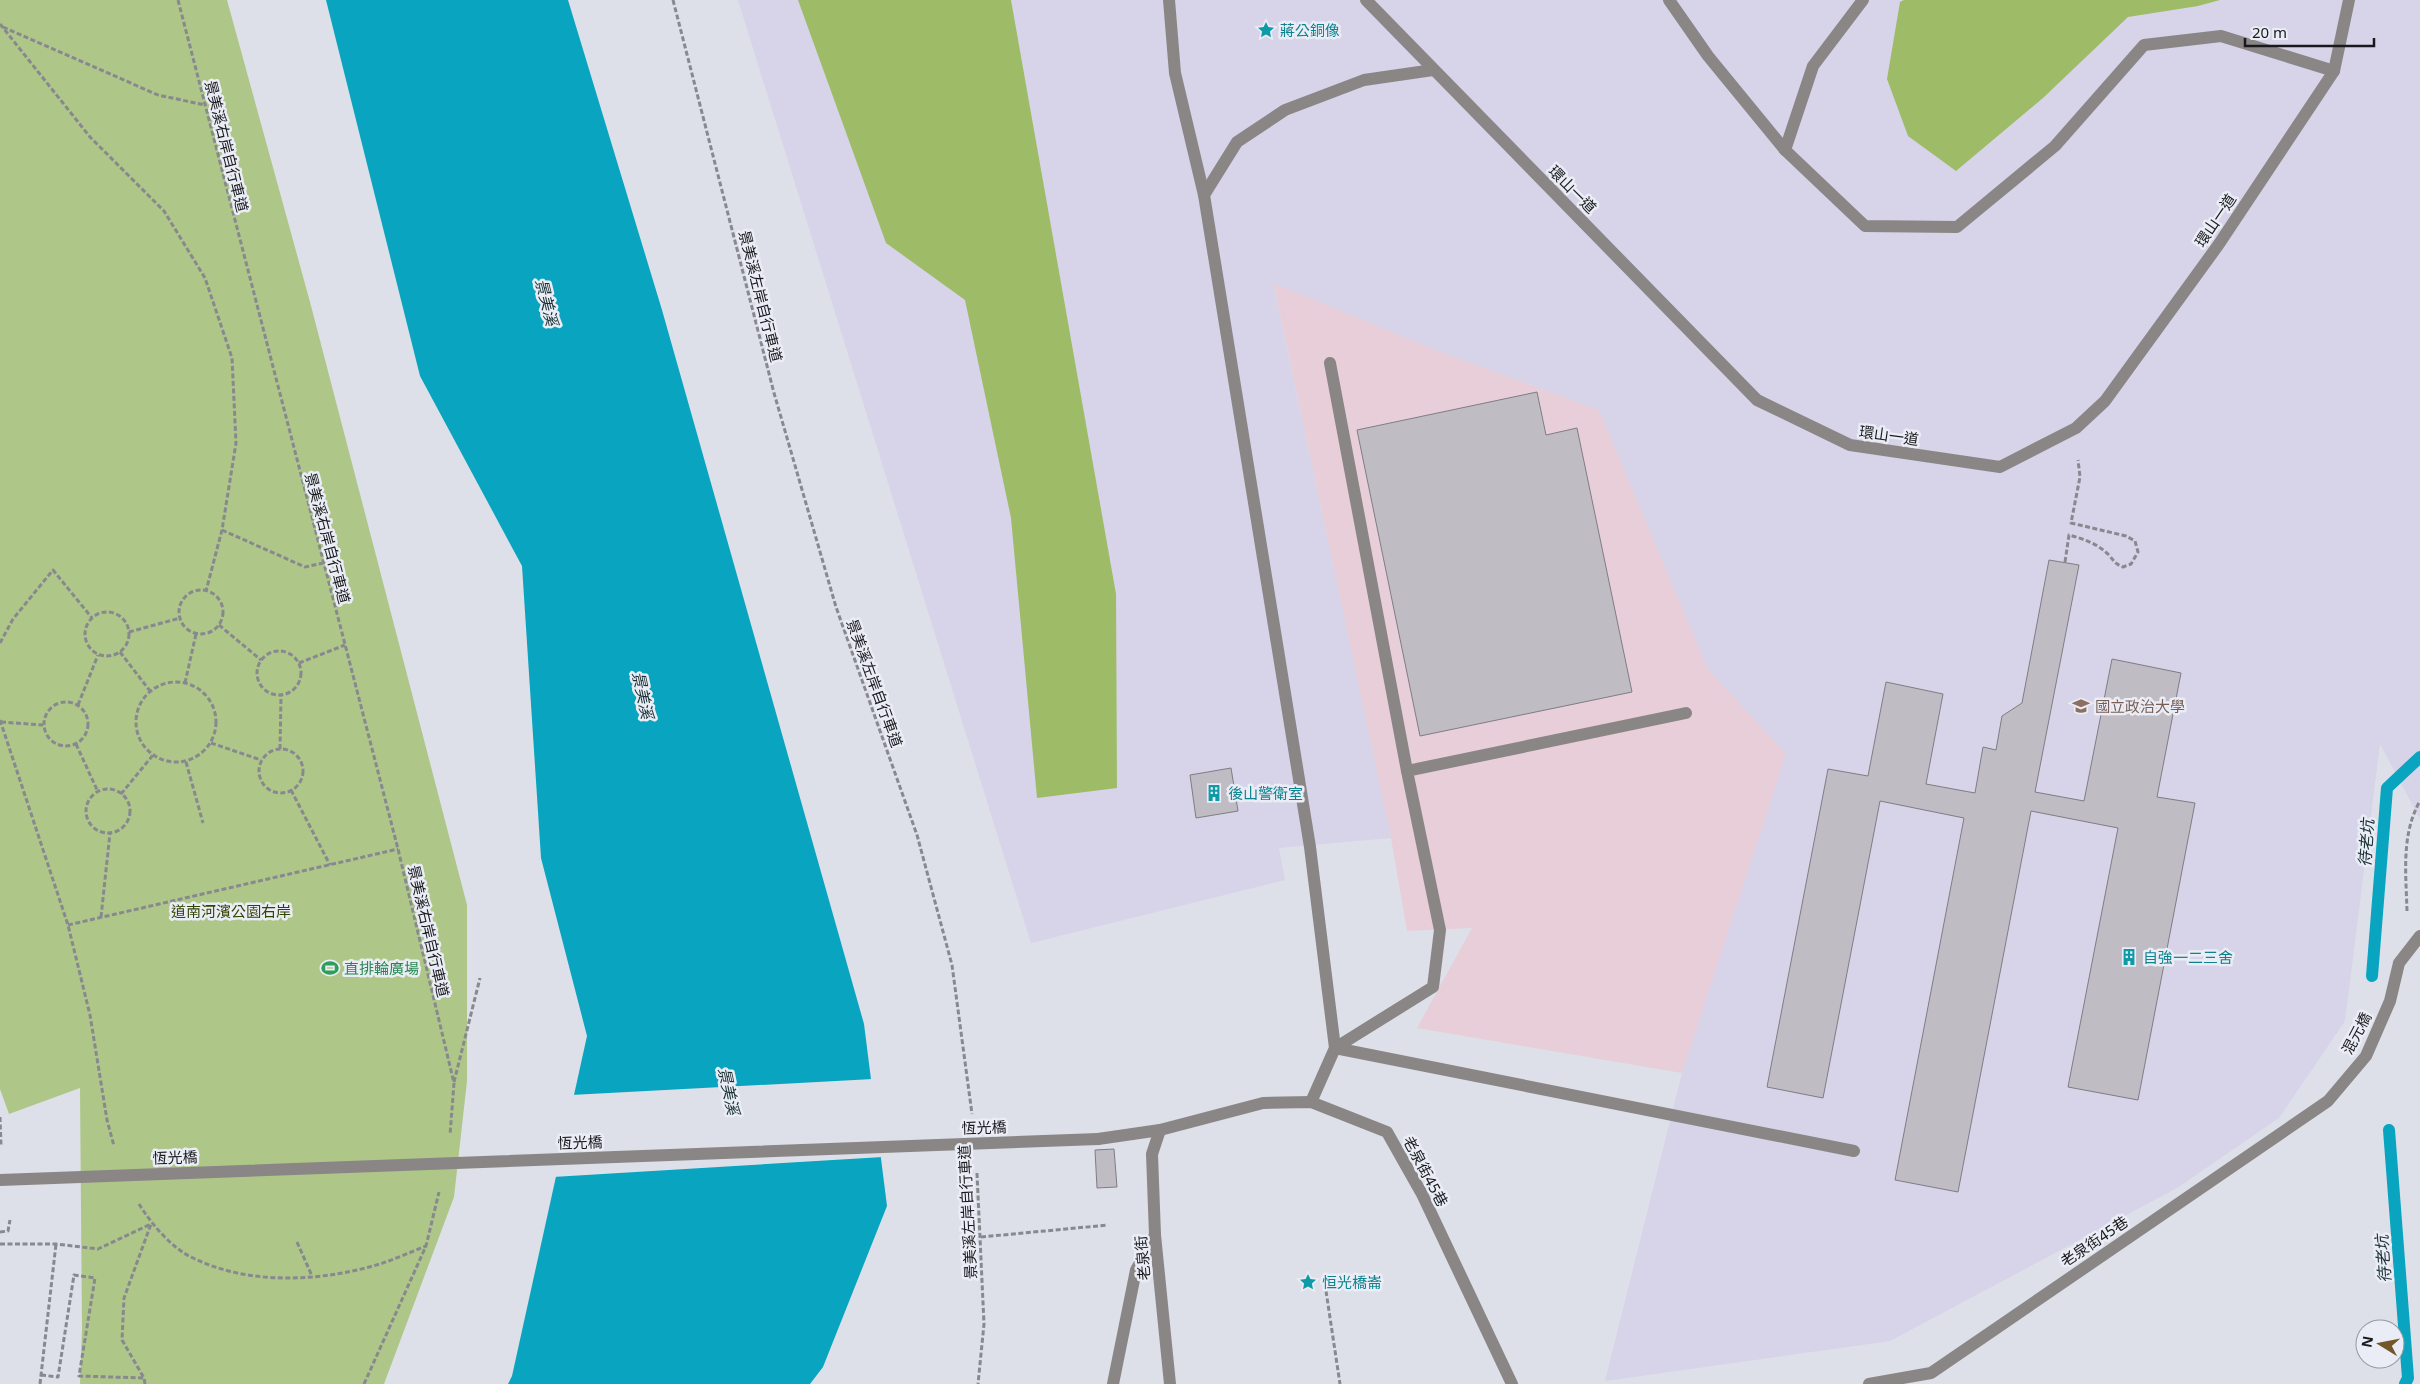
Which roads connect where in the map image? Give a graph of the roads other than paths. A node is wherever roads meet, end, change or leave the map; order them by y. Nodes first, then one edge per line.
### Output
1 (1169, 0) edge
2 (1366, 0) edge
3 (1669, 0) edge
4 (1863, 0) edge
5 (2349, 0) edge
6 (1433, 70) junction
7 (2334, 71) junction
8 (1785, 150) junction
9 (1204, 195) junction
10 (1330, 363) dead end
11 (1686, 714) dead end
12 (1407, 771) junction
13 (2420, 936) edge
14 (1335, 1048) junction
15 (2328, 1101) joint
16 (1311, 1102) junction
17 (1160, 1130) junction
18 (1854, 1151) dead end
19 (0, 1180) edge
20 (1156, 1235) junction
21 (1112, 1384) edge
22 (1170, 1384) edge
23 (1512, 1384) edge
24 (1869, 1384) edge

1 - 9 street
2 - 6 street, 環山一道
3 - 8 street
4 - 8 street
5 - 7 street
6 - 7 street, 環山一道
6 - 9 street
7 - 8 street
9 - 14 street
10 - 12 street
11 - 12 street
12 - 14 street
13 - 15 street, 混元橋
14 - 16 street
14 - 18 street
15 - 24 street, 老泉街45巷
16 - 17 street, 老泉街45巷
16 - 23 street, 老泉街45巷
17 - 19 street, 恆光橋, bridge
17 - 20 street, 老泉街
20 - 21 street
20 - 22 street, 老泉街

